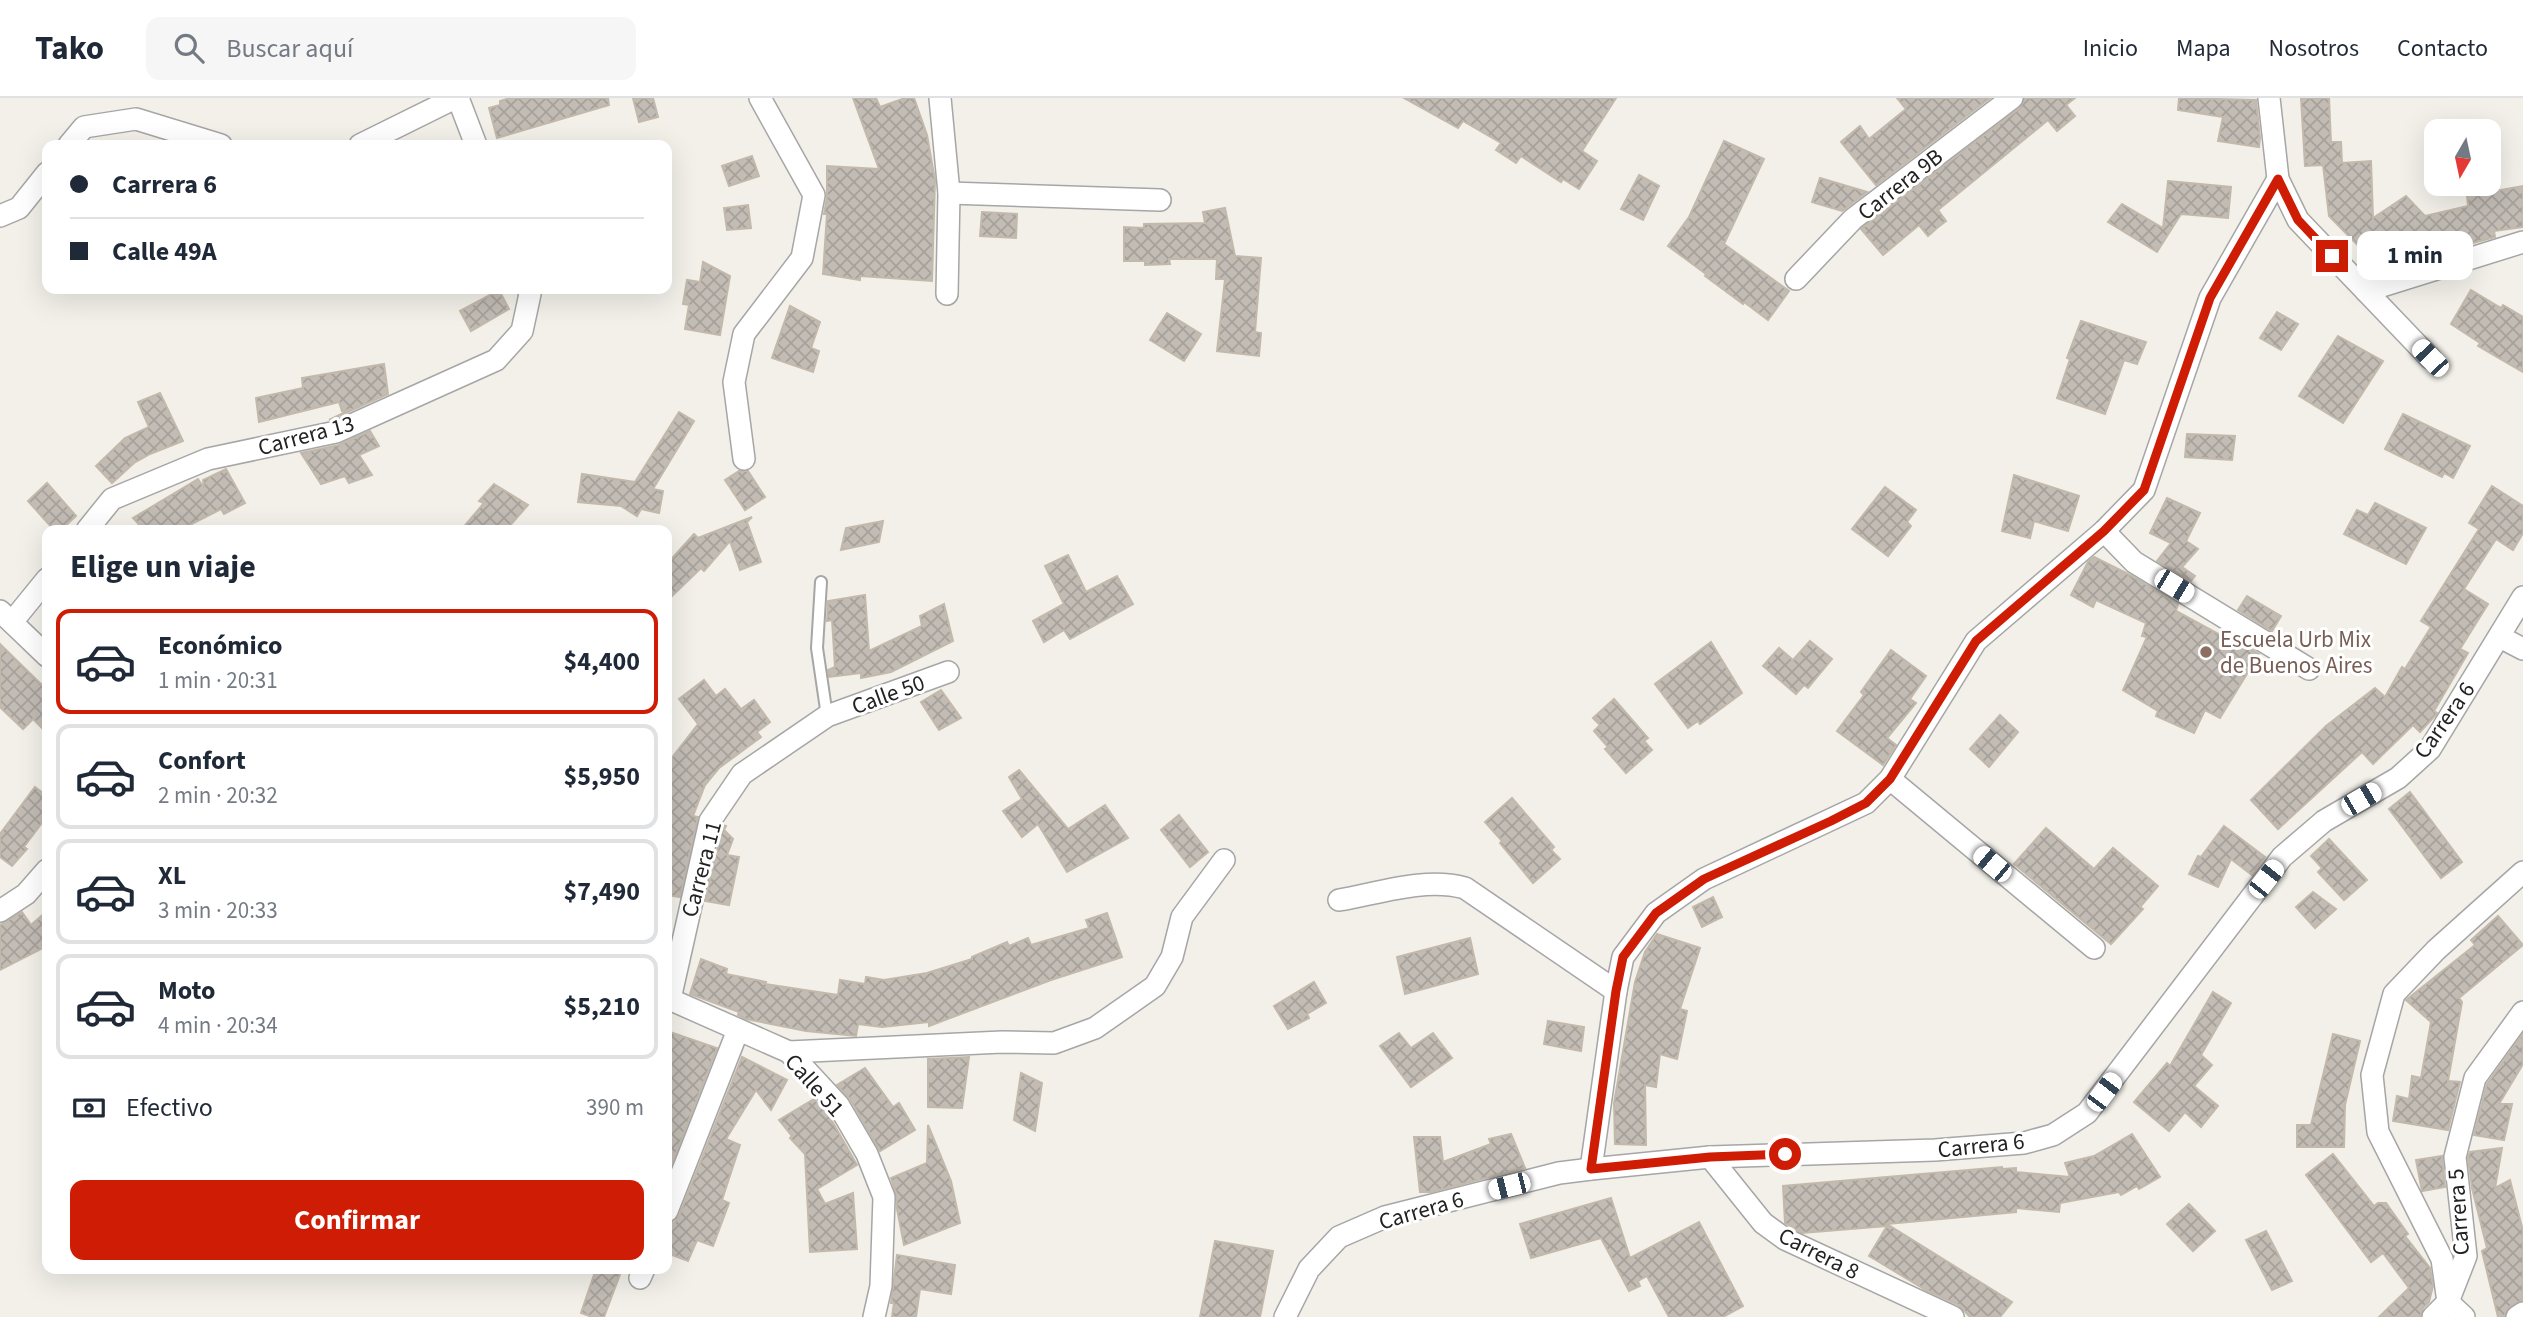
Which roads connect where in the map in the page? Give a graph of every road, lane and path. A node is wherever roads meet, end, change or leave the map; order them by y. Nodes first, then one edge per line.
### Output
1 (457, 98) edge
2 (760, 98) edge
3 (940, 98) edge
4 (2012, 98) edge
5 (2269, 98) edge
6 (73, 140) edge
7 (205, 140) edge
8 (370, 140) edge
9 (474, 140) edge
10 (42, 179) edge
11 (2278, 179) junction
12 (949, 193) junction
13 (1160, 200) dead end
14 (0, 215) edge
15 (2523, 242) edge
16 (1796, 279) dead end
17 (2366, 291) junction
18 (530, 294) edge
19 (947, 294) dead end
20 (2430, 358) dead end
21 (744, 459) dead end
22 (91, 525) edge
23 (2104, 531) junction
24 (821, 582) dead end
25 (42, 584) edge
26 (2523, 597) edge
27 (6, 617) edge
28 (2500, 637) junction
29 (2523, 649) edge
30 (42, 651) edge
31 (2309, 669) dead end
32 (948, 672) dead end
33 (827, 716) junction
34 (1890, 779) junction
35 (1224, 860) dead end
36 (2523, 872) edge
37 (42, 876) edge
38 (1339, 900) dead end
39 (0, 911) edge
40 (2094, 948) dead end
41 (672, 982) edge
42 (1616, 991) junction
43 (672, 1001) edge
44 (2523, 1012) edge
45 (738, 1030) junction
46 (789, 1052) junction
47 (1710, 1157) junction
48 (1591, 1169) junction
49 (672, 1198) edge
50 (2448, 1312) edge
51 (2523, 1313) edge
52 (874, 1317) edge
53 (1285, 1317) edge
54 (1953, 1317) edge
55 (2517, 1317) edge

1 - 8 street
1 - 9 street
2 - 21 street
3 - 12 street
4 - 16 street, Carrera 9B
5 - 11 street
6 - 7 street
10 - 14 street
11 - 17 street
11 - 23 street
12 - 13 street
12 - 19 street
15 - 17 street
17 - 20 street
18 - 22 street, Carrera 13
23 - 31 street
23 - 34 street
24 - 33 lane
25 - 27 street
26 - 28 street, Carrera 6
27 - 30 street
28 - 29 street
28 - 47 street, Carrera 6
32 - 33 street, Calle 50
33 - 41 street, Carrera 11
34 - 40 street
34 - 42 street
35 - 46 street
36 - 50 street
37 - 39 street
38 - 42 street
42 - 48 street
43 - 45 street, Calle 51
44 - 50 street, Carrera 5
45 - 46 street, Calle 51
45 - 49 street
46 - 52 street, Calle 51
47 - 48 street, Carrera 6
47 - 54 street, Carrera 8
48 - 53 street, Carrera 6
51 - 55 street

